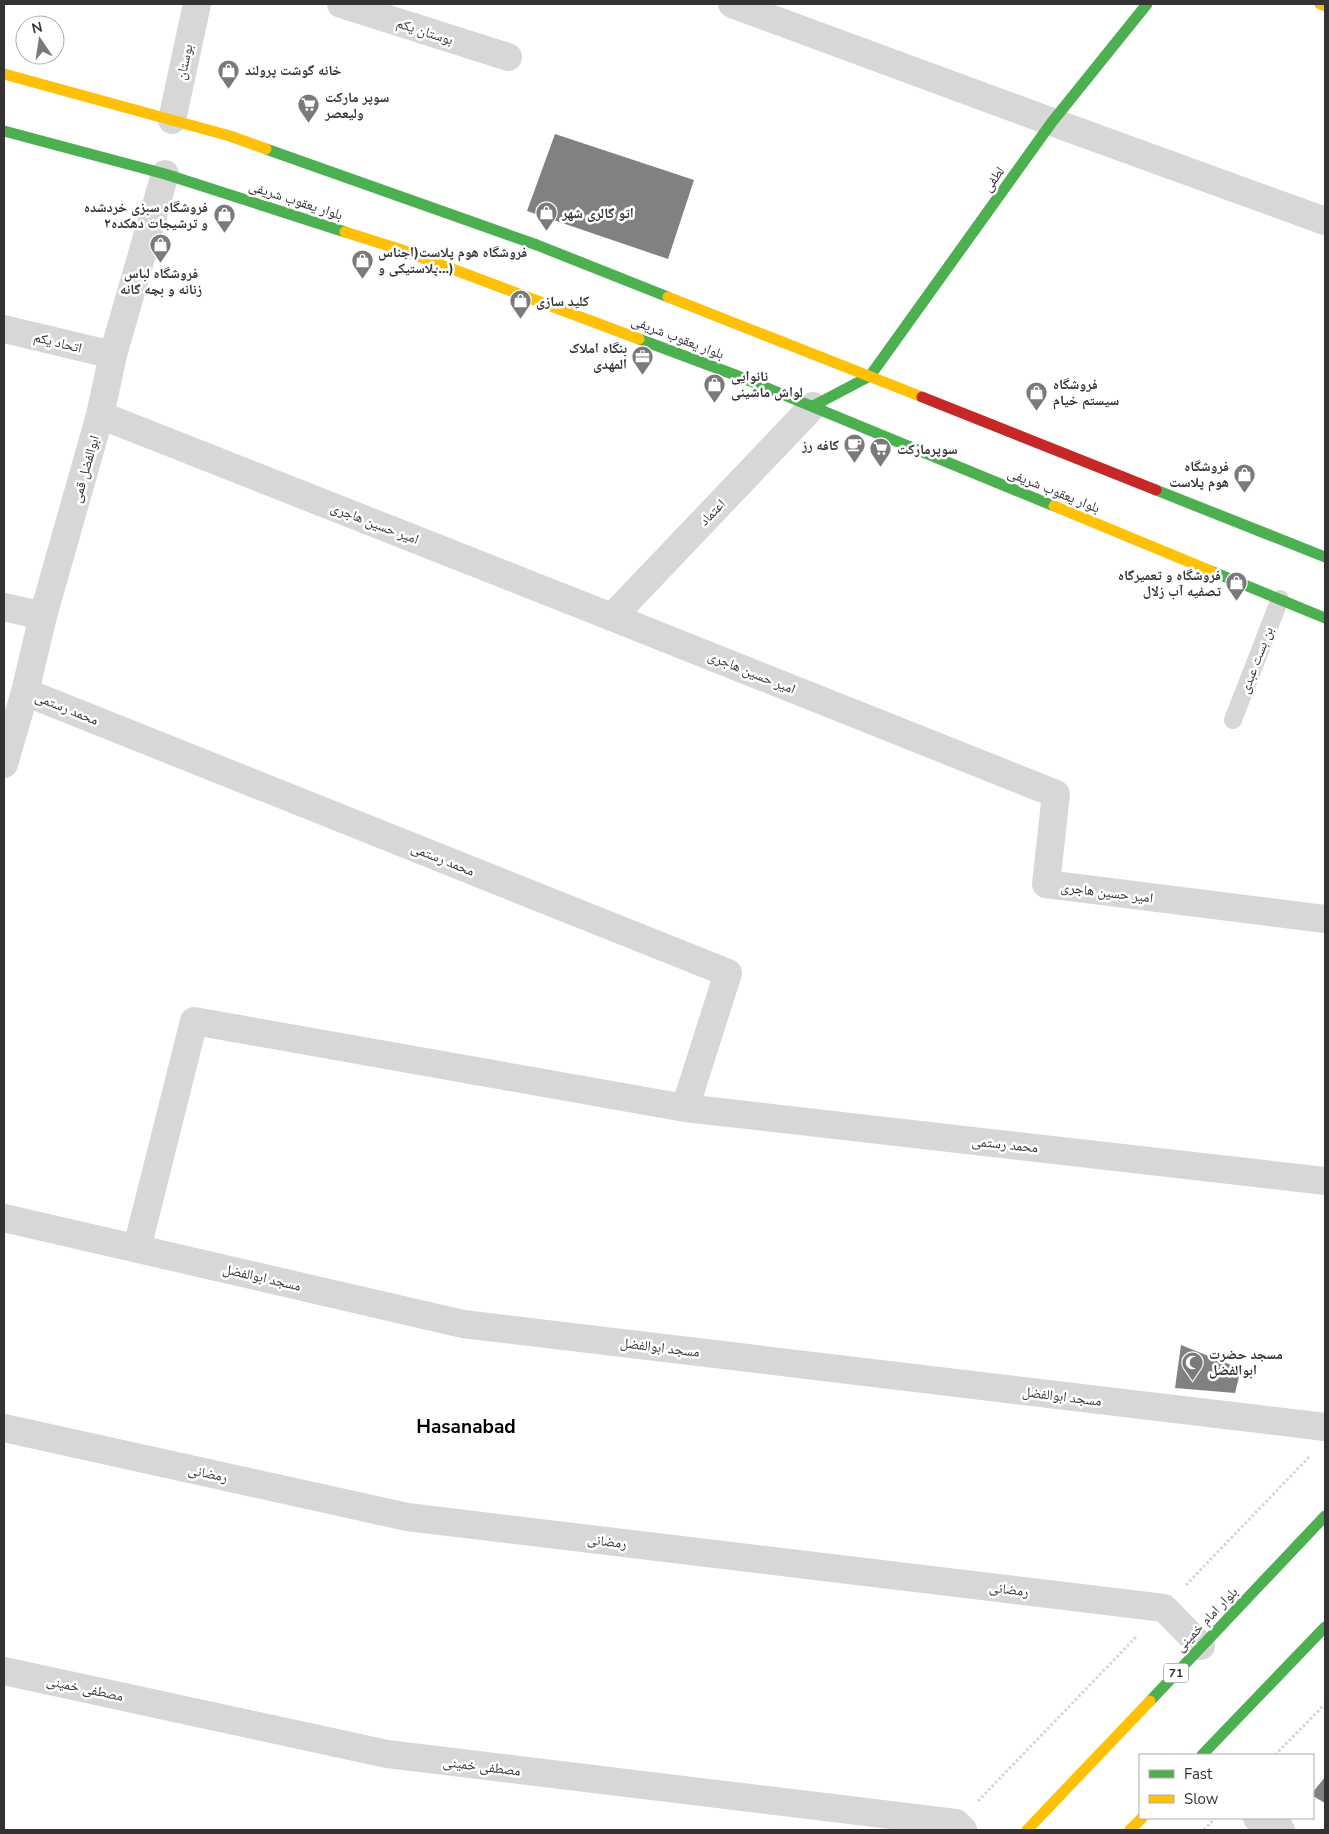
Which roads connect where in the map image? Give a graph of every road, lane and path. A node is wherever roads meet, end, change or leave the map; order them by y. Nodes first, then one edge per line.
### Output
1 (197, 4) edge
2 (341, 4) edge
3 (732, 4) edge
4 (1147, 4) edge
5 (1320, 4) edge
6 (1325, 6) edge
7 (508, 57) dead end
8 (4, 74) edge
9 (172, 120) junction
10 (1052, 122) junction
11 (4, 131) edge
12 (165, 174) junction
13 (1325, 221) edge
14 (4, 329) edge
15 (113, 355) junction
16 (870, 376) junction
17 (813, 406) junction
18 (100, 415) junction
19 (1325, 557) edge
20 (1280, 599) junction
21 (4, 606) edge
22 (43, 616) junction
23 (612, 617) junction
24 (1325, 618) edge
25 (25, 692) junction
26 (1233, 720) dead end
27 (4, 764) edge
28 (1325, 919) edge
29 (685, 1108) junction
30 (1325, 1181) edge
31 (4, 1218) edge
32 (137, 1248) junction
33 (4, 1428) edge
34 (1325, 1428) edge
35 (1325, 1516) edge
36 (1325, 1627) edge
37 (1201, 1646) junction
38 (4, 1671) edge
39 (1325, 1704) edge
40 (1203, 1754) edge
41 (1277, 1754) edge
42 (1141, 1819) edge
43 (1215, 1819) edge
44 (1260, 1819) edge
45 (963, 1830) edge
46 (1027, 1830) edge
47 (1130, 1830) edge
48 (1204, 1830) edge
49 (1282, 1830) edge

1 - 9 street, بوستان
2 - 7 street, بوستان یکم
3 - 10 street
4 - 10 main road, لطفی
5 - 6 main road
8 - 9 main road
9 - 16 main road
10 - 13 street
10 - 16 main road, لطفی
11 - 12 main road, بلوار یعقوب شریفی
12 - 15 street, ابوالفضل قمی
12 - 17 main road, بلوار یعقوب شریفی
14 - 15 street, اتحاد یکم
15 - 18 street, ابوالفضل قمی
16 - 17 main road
16 - 19 main road
17 - 20 main road, بلوار یعقوب شریفی
17 - 23 street, اعتماد
18 - 22 street, ابوالفضل قمی
18 - 23 street, امیر حسین هاجری
20 - 24 main road, بلوار یعقوب شریفی
20 - 26 lane, بن بست عبدی
21 - 22 street
22 - 25 street, ابوالفضل قمی
23 - 28 street, امیر حسین هاجری
25 - 27 street, ابوالفضل قمی
25 - 29 street, محمد رستمی
29 - 30 street, محمد رستمی
29 - 32 street, محمد رستمی
31 - 32 street, مسجد ابوالفضل
32 - 34 street, مسجد ابوالفضل
33 - 37 street, رمضانی
35 - 37 main road, بلوار امام خمینی / 71
36 - 40 main road
37 - 46 main road, بلوار امام خمینی / 71
38 - 45 street, مصطفی خمینی
39 - 41 path
42 - 47 main road
43 - 48 path
44 - 49 street

